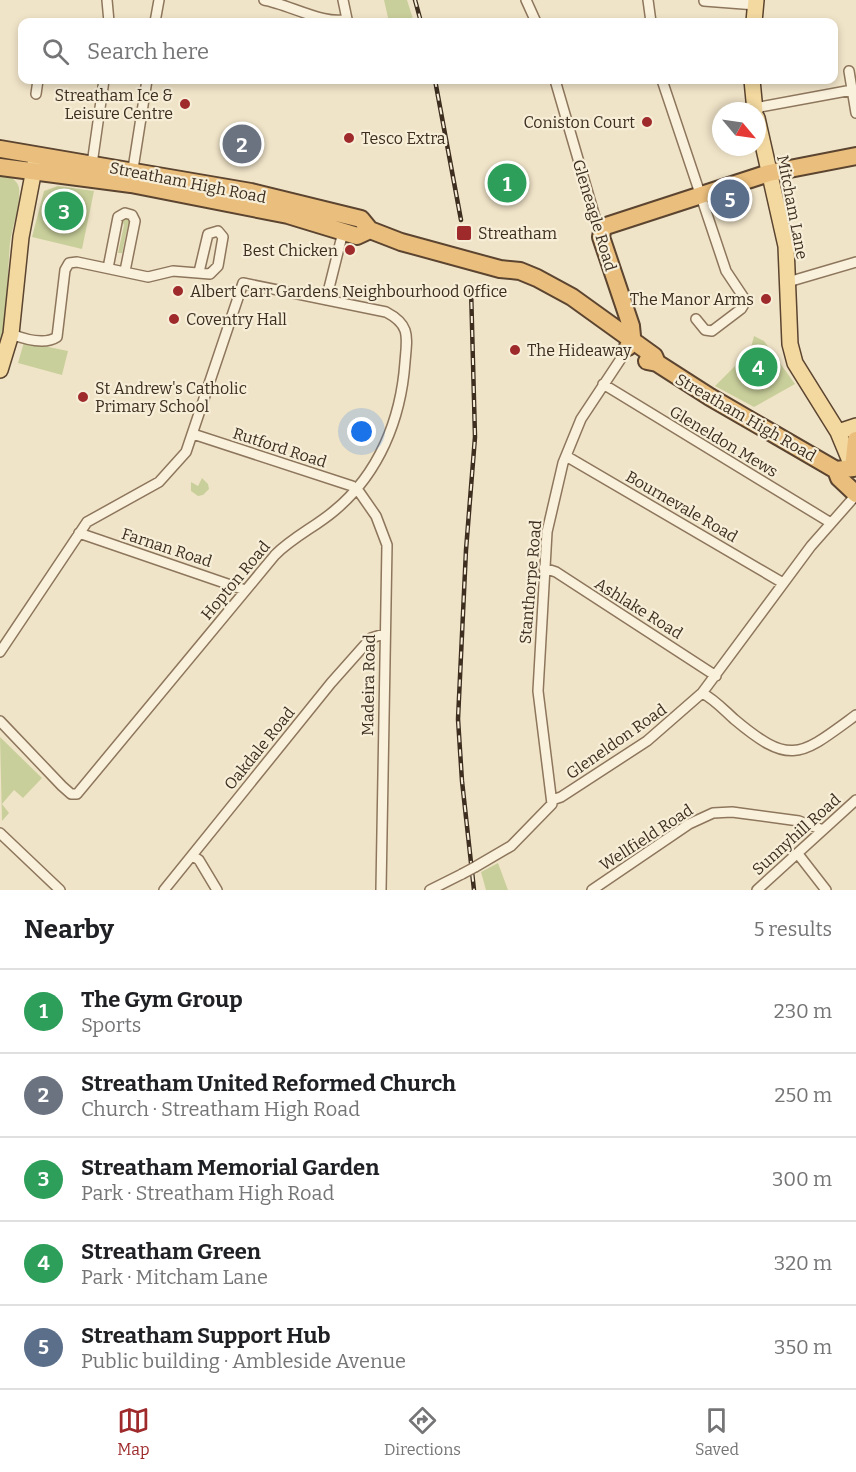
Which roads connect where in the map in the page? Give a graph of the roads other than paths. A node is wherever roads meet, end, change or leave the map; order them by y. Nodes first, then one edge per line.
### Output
1 (107, 0) edge
2 (159, 0) edge
3 (264, 0) edge
4 (343, 0) edge
5 (526, 0) edge
6 (648, 0) edge
7 (704, 1) edge
8 (756, 3) edge
9 (109, 18) edge
10 (155, 18) edge
11 (325, 18) edge
12 (347, 18) edge
13 (534, 18) edge
14 (650, 18) edge
15 (754, 18) edge
16 (849, 71) dead end
17 (37, 84) edge
18 (103, 84) edge
19 (146, 84) edge
20 (556, 84) edge
21 (663, 84) edge
22 (752, 84) edge
23 (852, 90) junction
24 (36, 94) dead end
25 (755, 102) edge
26 (766, 110) edge
27 (856, 113) edge
28 (0, 149) edge
29 (37, 156) junction
30 (765, 156) edge
31 (856, 156) edge
32 (92, 164) junction
33 (0, 167) edge
34 (34, 173) junction
35 (769, 173) junction
36 (132, 177) junction
37 (699, 198) junction
38 (601, 228) junction
39 (370, 230) junction
40 (343, 232) junction
41 (856, 262) edge
42 (108, 268) junction
43 (500, 269) junction
44 (125, 271) junction
45 (199, 272) dead end
46 (788, 282) junction
47 (326, 300) junction
48 (624, 310) junction
49 (696, 320) dead end
50 (606, 323) junction
51 (11, 333) junction
52 (629, 344) junction
53 (0, 370) edge
54 (603, 384) junction
55 (856, 426) edge
56 (838, 432) junction
57 (193, 434) junction
58 (856, 440) edge
59 (566, 456) junction
60 (836, 470) junction
61 (855, 470) edge
62 (357, 489) junction
63 (856, 495) edge
64 (831, 523) junction
65 (79, 533) junction
66 (544, 568) junction
67 (783, 583) junction
68 (245, 590) junction
69 (384, 634) junction
70 (0, 652) edge
71 (716, 676) junction
72 (702, 693) junction
73 (856, 715) edge
74 (0, 721) edge
75 (552, 800) junction
76 (856, 800) edge
77 (823, 830) junction
78 (0, 833) edge
79 (798, 854) junction
80 (193, 856) junction
81 (435, 888) edge
82 (60, 890) edge
83 (164, 890) edge
84 (217, 890) edge
85 (381, 890) edge
86 (592, 890) edge
87 (757, 890) edge
88 (825, 890) edge

1 - 9 street
2 - 10 street
3 - 11 street
4 - 12 street
5 - 13 street
6 - 14 street
7 - 8 street
8 - 15 main road
16 - 23 street
17 - 24 street
18 - 32 street
19 - 36 street
20 - 38 street, Gleneagle Road
21 - 37 street
22 - 25 main road, Mitcham Lane
23 - 26 street
23 - 27 street
28 - 29 highway, Streatham High Road
29 - 32 highway, Streatham High Road
29 - 34 main road
30 - 35 main road, Mitcham Lane
31 - 35 highway
32 - 36 highway, Streatham High Road
33 - 34 highway, Streatham High Road
34 - 36 highway, Streatham High Road
34 - 51 main road
35 - 37 highway
35 - 46 main road, Mitcham Lane
36 - 39 highway, Streatham High Road
36 - 40 highway, Streatham High Road
37 - 38 highway
37 - 49 street
38 - 48 highway, Gleneagle Road
39 - 40 highway, Streatham High Road
39 - 43 highway, Streatham High Road
40 - 47 street
41 - 46 street
42 - 44 street
42 - 44 street
42 - 51 street
43 - 50 highway, Streatham High Road
43 - 52 highway, Streatham High Road
44 - 45 street
46 - 56 main road, Mitcham Lane
47 - 57 street, Hopton Road
47 - 62 street, Hopton Road
48 - 50 highway
48 - 52 highway, Gleneagle Road
50 - 52 highway, Streatham High Road
51 - 53 main road
52 - 54 street, Stanthorpe Road
52 - 60 highway, Streatham High Road
54 - 59 street, Stanthorpe Road
54 - 64 street, Gleneldon Mews
55 - 56 main road
56 - 61 main road, Mitcham Lane
57 - 62 street, Rutford Road
57 - 65 street
58 - 61 highway
59 - 66 street, Stanthorpe Road
59 - 67 street, Bournevale Road
60 - 61 highway, Streatham High Road
60 - 63 highway, Streatham High Road
62 - 68 street, Hopton Road
62 - 69 street, Madeira Road
63 - 64 street, Gleneldon Road
64 - 67 street, Gleneldon Road
65 - 68 street, Farnan Road
65 - 70 street
66 - 71 street, Ashlake Road
66 - 75 street, Stanthorpe Road
67 - 71 street, Gleneldon Road
68 - 74 street, Hopton Road
69 - 80 street, Oakdale Road
69 - 85 street, Madeira Road
71 - 72 street, Gleneldon Road
72 - 73 street
72 - 75 street, Gleneldon Road
75 - 81 street, Gleneldon Road, bridge
76 - 77 street, Sunnyhill Road
77 - 79 street, Sunnyhill Road
77 - 86 street, Wellfield Road
78 - 82 street
79 - 87 street, Sunnyhill Road
79 - 88 street
80 - 83 street, Oakdale Road
80 - 84 street

